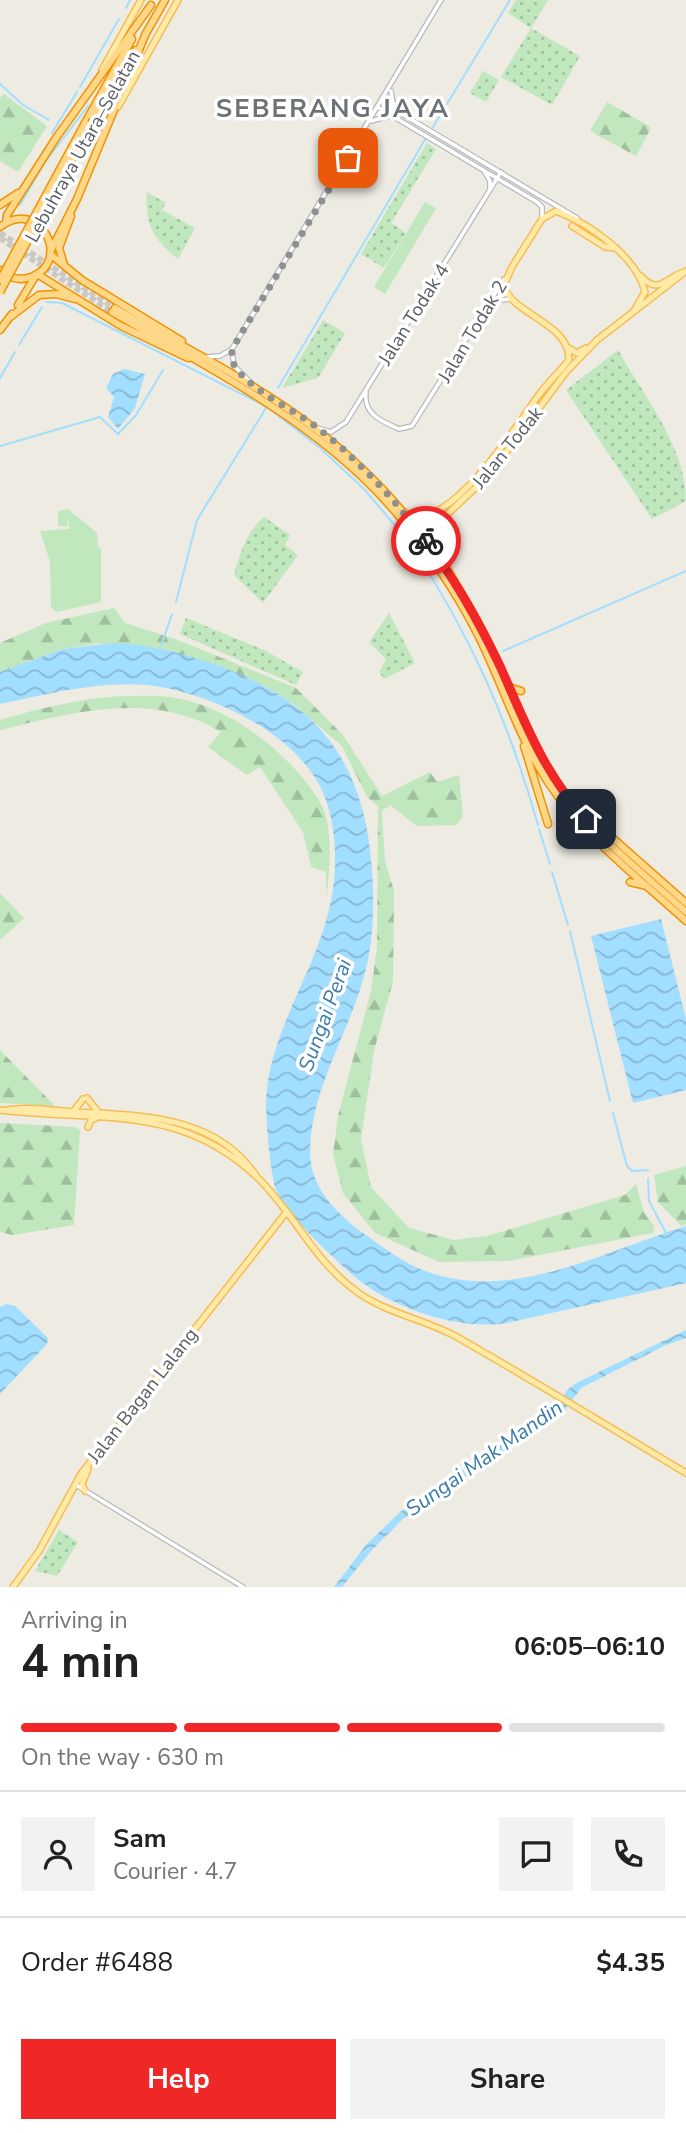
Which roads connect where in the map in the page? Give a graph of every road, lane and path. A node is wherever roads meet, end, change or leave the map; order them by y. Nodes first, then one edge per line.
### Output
1 (141, 0) edge
2 (165, 0) edge
3 (178, 0) edge
4 (442, 0) edge
5 (153, 2) edge
6 (146, 33) junction
7 (394, 83) junction
8 (87, 97) junction
9 (382, 102) junction
10 (379, 108) junction
11 (393, 108) junction
12 (392, 116) junction
13 (370, 121) junction
14 (109, 122) junction
15 (470, 153) junction
16 (482, 170) junction
17 (501, 172) junction
18 (490, 174) junction
19 (497, 178) junction
20 (25, 187) junction
21 (489, 190) junction
22 (0, 205) edge
23 (71, 211) junction
24 (542, 219) junction
25 (2, 224) edge
26 (584, 224) junction
27 (572, 226) dead end
28 (616, 248) junction
29 (50, 252) junction
30 (627, 261) junction
31 (512, 267) junction
32 (0, 271) edge
33 (685, 272) edge
34 (72, 273) junction
35 (37, 274) junction
36 (504, 279) joint
37 (0, 280) edge
38 (0, 292) edge
39 (510, 299) junction
40 (85, 302) junction
41 (490, 302) junction
42 (114, 310) tunnel mouth
43 (9, 318) junction
44 (625, 318) junction
45 (0, 330) edge
46 (597, 340) junction
47 (566, 346) junction
48 (232, 349) junction
49 (198, 357) junction
50 (254, 385) junction
51 (366, 390) junction
52 (524, 416) junction
53 (318, 428) junction
54 (510, 446) junction
55 (402, 510) junction
56 (428, 516) junction
57 (438, 523) junction
58 (458, 588) junction
59 (509, 687) junction
60 (521, 691) dead end
61 (516, 722) junction
62 (570, 806) junction
63 (548, 824) dead end
64 (575, 833) dead end
65 (630, 881) dead end
66 (649, 887) junction
67 (686, 903) edge
68 (686, 912) edge
69 (686, 921) edge
70 (2, 1110) edge
71 (75, 1114) junction
72 (99, 1116) junction
73 (285, 1214) junction
74 (92, 1460) junction
75 (686, 1473) edge
76 (75, 1484) junction
77 (85, 1491) junction
78 (13, 1587) edge
79 (243, 1587) edge

1 - 8 main road
2 - 6 highway, Lebuhraya Utara–Selatan
3 - 14 main road
4 - 7 street
5 - 8 highway
5 - 37 highway, Lebuhraya Utara–Selatan, bridge
6 - 14 highway
6 - 38 highway, Lebuhraya Utara–Selatan, bridge
7 - 9 street
7 - 11 street
8 - 20 highway
9 - 10 street
9 - 11 street
10 - 12 street
10 - 13 street
11 - 12 street
11 - 15 street
12 - 13 street
12 - 16 street
13 - 48 street
14 - 23 highway
15 - 17 street
15 - 18 street
16 - 18 street
16 - 21 street
17 - 19 street, Jalan Todak 4
17 - 26 street
18 - 19 street
19 - 21 street, Jalan Todak 4
19 - 24 street
20 - 22 highway
20 - 25 highway
21 - 51 street, Jalan Todak 4
23 - 29 highway
23 - 34 highway
24 - 26 main road
24 - 31 main road, Jalan Todak 2
25 - 29 highway
26 - 28 main road
27 - 28 main road
28 - 30 main road
29 - 34 highway
29 - 35 highway
30 - 33 main road
30 - 44 main road
31 - 36 main road, Jalan Todak 2
31 - 39 main road
32 - 35 highway
33 - 44 main road
34 - 49 highway
35 - 40 highway
35 - 43 highway
36 - 41 street, Jalan Todak 2
39 - 41 street
39 - 47 main road
40 - 43 highway
40 - 49 highway
41 - 51 street, Jalan Todak 2
42 - 49 highway
43 - 45 highway
44 - 46 main road, Jalan Todak
46 - 47 main road
46 - 54 main road, Jalan Todak
47 - 52 main road, Jalan Todak
48 - 49 street
48 - 50 street
49 - 50 highway
49 - 61 highway
50 - 53 highway
51 - 53 street, Jalan Todak 4
52 - 54 main road
52 - 56 main road, Jalan Todak
53 - 55 highway
54 - 57 main road, Jalan Todak
55 - 56 main road
55 - 58 highway
56 - 57 main road
57 - 58 main road
58 - 59 highway
59 - 60 highway
59 - 62 highway
61 - 62 highway
61 - 63 highway
62 - 64 highway
62 - 66 highway
62 - 67 highway
62 - 68 highway
65 - 66 highway
66 - 69 highway
70 - 71 main road
71 - 72 main road
71 - 72 main road
71 - 72 main road
72 - 73 main road
73 - 74 main road, Jalan Bagan Lalang
73 - 75 main road
74 - 76 main road, Jalan Bagan Lalang
74 - 77 main road
76 - 77 street
76 - 78 main road, Jalan Bagan Lalang
77 - 79 street

